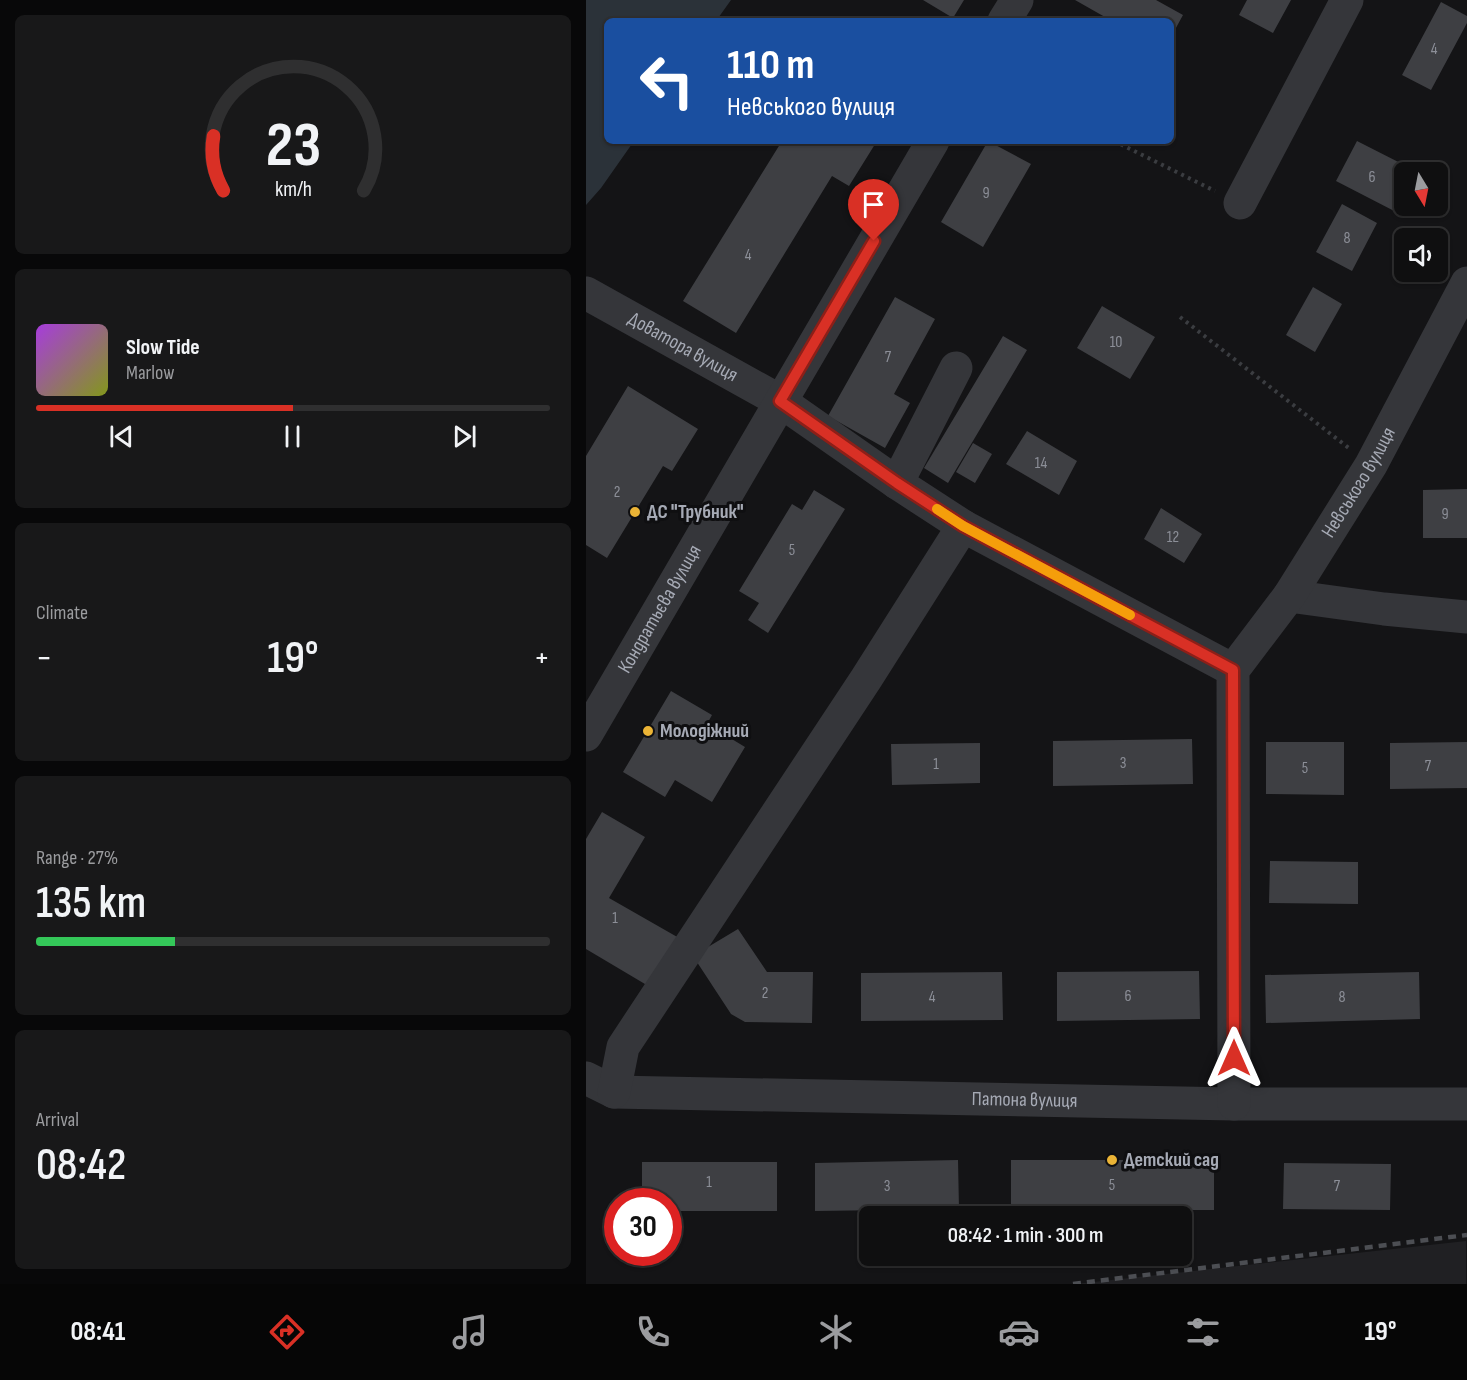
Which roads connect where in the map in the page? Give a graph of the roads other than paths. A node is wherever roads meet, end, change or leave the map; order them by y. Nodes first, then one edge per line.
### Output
1 (1017, 0) edge
2 (1347, 0) edge
3 (1006, 18) edge
4 (931, 144) edge
5 (1240, 203) road end
6 (1466, 283) edge
7 (586, 293) edge
8 (956, 368) dead end
9 (780, 401) junction
10 (897, 483) junction
11 (963, 526) junction
12 (1289, 596) junction
13 (1466, 617) edge
14 (1233, 670) junction
15 (586, 735) edge
16 (600, 1085) edge
17 (1234, 1104) junction
18 (1466, 1104) edge

1 - 3 street
2 - 5 street
4 - 9 street, Кондратьєва вулиця
6 - 12 street, Невського вулиця
7 - 9 street, Доватора вулиця
8 - 10 street
9 - 10 street
9 - 15 street, Кондратьєва вулиця
10 - 11 street
11 - 14 street
11 - 16 street
12 - 13 street
12 - 14 street, Невського вулиця
14 - 17 street
16 - 17 street, Патона вулиця
17 - 18 street, Патона вулиця

